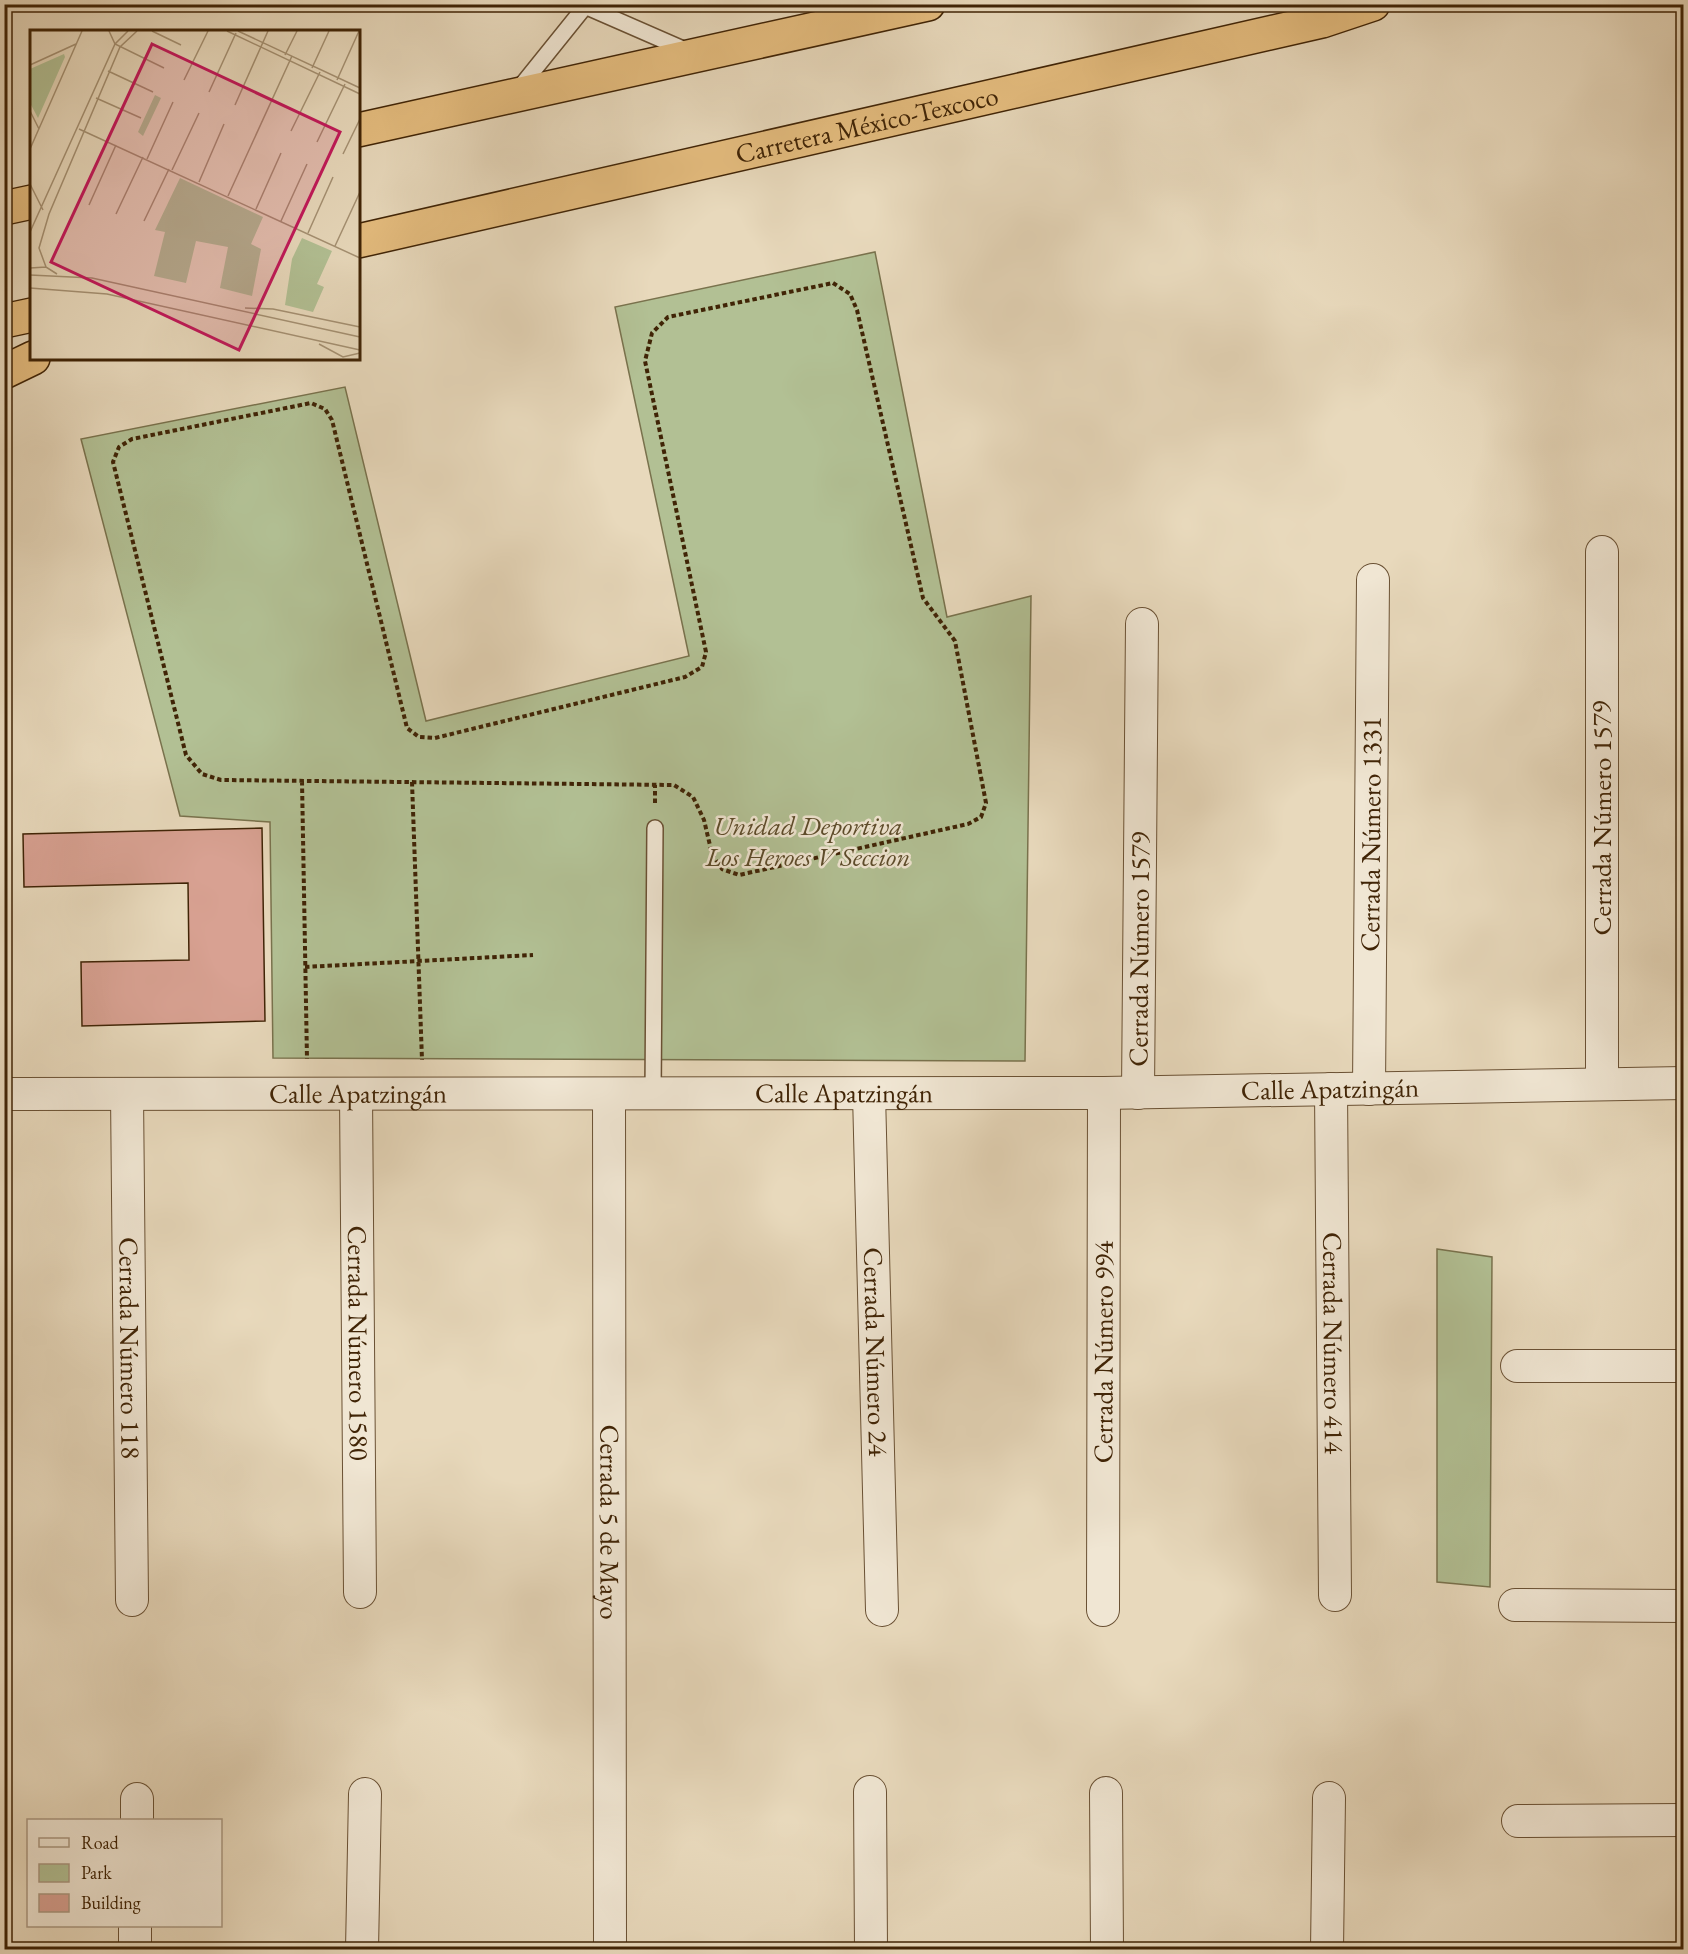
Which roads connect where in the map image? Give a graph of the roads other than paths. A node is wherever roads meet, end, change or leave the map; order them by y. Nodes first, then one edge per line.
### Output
1 (928, 4) edge
2 (1373, 4) edge
3 (584, 5) edge
4 (699, 55) junction
5 (513, 96) junction
6 (360, 130) edge
7 (30, 202) edge
8 (4, 208) edge
9 (360, 241) edge
10 (30, 315) edge
11 (4, 321) edge
12 (30, 359) edge
13 (4, 372) edge
14 (1602, 552) dead end
15 (1373, 580) dead end
16 (1142, 624) dead end
17 (655, 828) dead end
18 (1683, 1083) edge
19 (1602, 1084) junction
20 (1331, 1089) junction
21 (1369, 1089) junction
22 (1104, 1093) junction
23 (1138, 1093) junction
24 (4, 1094) edge
25 (126, 1094) junction
26 (356, 1094) junction
27 (609, 1094) junction
28 (652, 1094) junction
29 (869, 1094) junction
30 (1517, 1366) dead end
31 (1683, 1366) edge
32 (360, 1592) dead end
33 (1335, 1595) dead end
34 (132, 1600) dead end
35 (1515, 1605) dead end
36 (1683, 1606) edge
37 (882, 1610) dead end
38 (1103, 1610) dead end
39 (870, 1792) dead end
40 (1106, 1792) dead end
41 (365, 1794) dead end
42 (1329, 1798) dead end
43 (1683, 1820) edge
44 (1518, 1821) dead end
45 (135, 1927) edge
46 (135, 1950) edge
47 (362, 1950) edge
48 (610, 1950) edge
49 (872, 1950) edge
50 (1107, 1950) edge
51 (1327, 1950) edge

1 - 4 highway
2 - 9 highway, Carretera México-Texcoco
3 - 4 lane
3 - 5 lane
4 - 5 highway
5 - 6 highway
7 - 8 highway
10 - 11 highway
12 - 13 highway
14 - 19 street, Cerrada Número 1579
15 - 21 street, Cerrada Número 1331
16 - 23 street, Cerrada Número 1579
17 - 28 lane
18 - 19 street, Calle Apatzingán
19 - 21 street, Calle Apatzingán
20 - 21 street, Calle Apatzingán
20 - 23 street, Calle Apatzingán
20 - 33 street, Cerrada Número 414
22 - 23 street, Calle Apatzingán
22 - 29 street, Calle Apatzingán
22 - 38 street, Cerrada Número 994
24 - 25 street, Calle Apatzingán
25 - 26 street, Calle Apatzingán
25 - 34 street, Cerrada Número 118
26 - 27 street, Calle Apatzingán
26 - 32 street, Cerrada Número 1580
27 - 28 street, Calle Apatzingán
27 - 48 street, Cerrada 5 de Mayo
28 - 29 street, Calle Apatzingán
29 - 37 street, Cerrada Número 24
30 - 31 street
35 - 36 street
39 - 49 street
40 - 50 street
41 - 47 street
42 - 51 street
43 - 44 street
45 - 46 street

